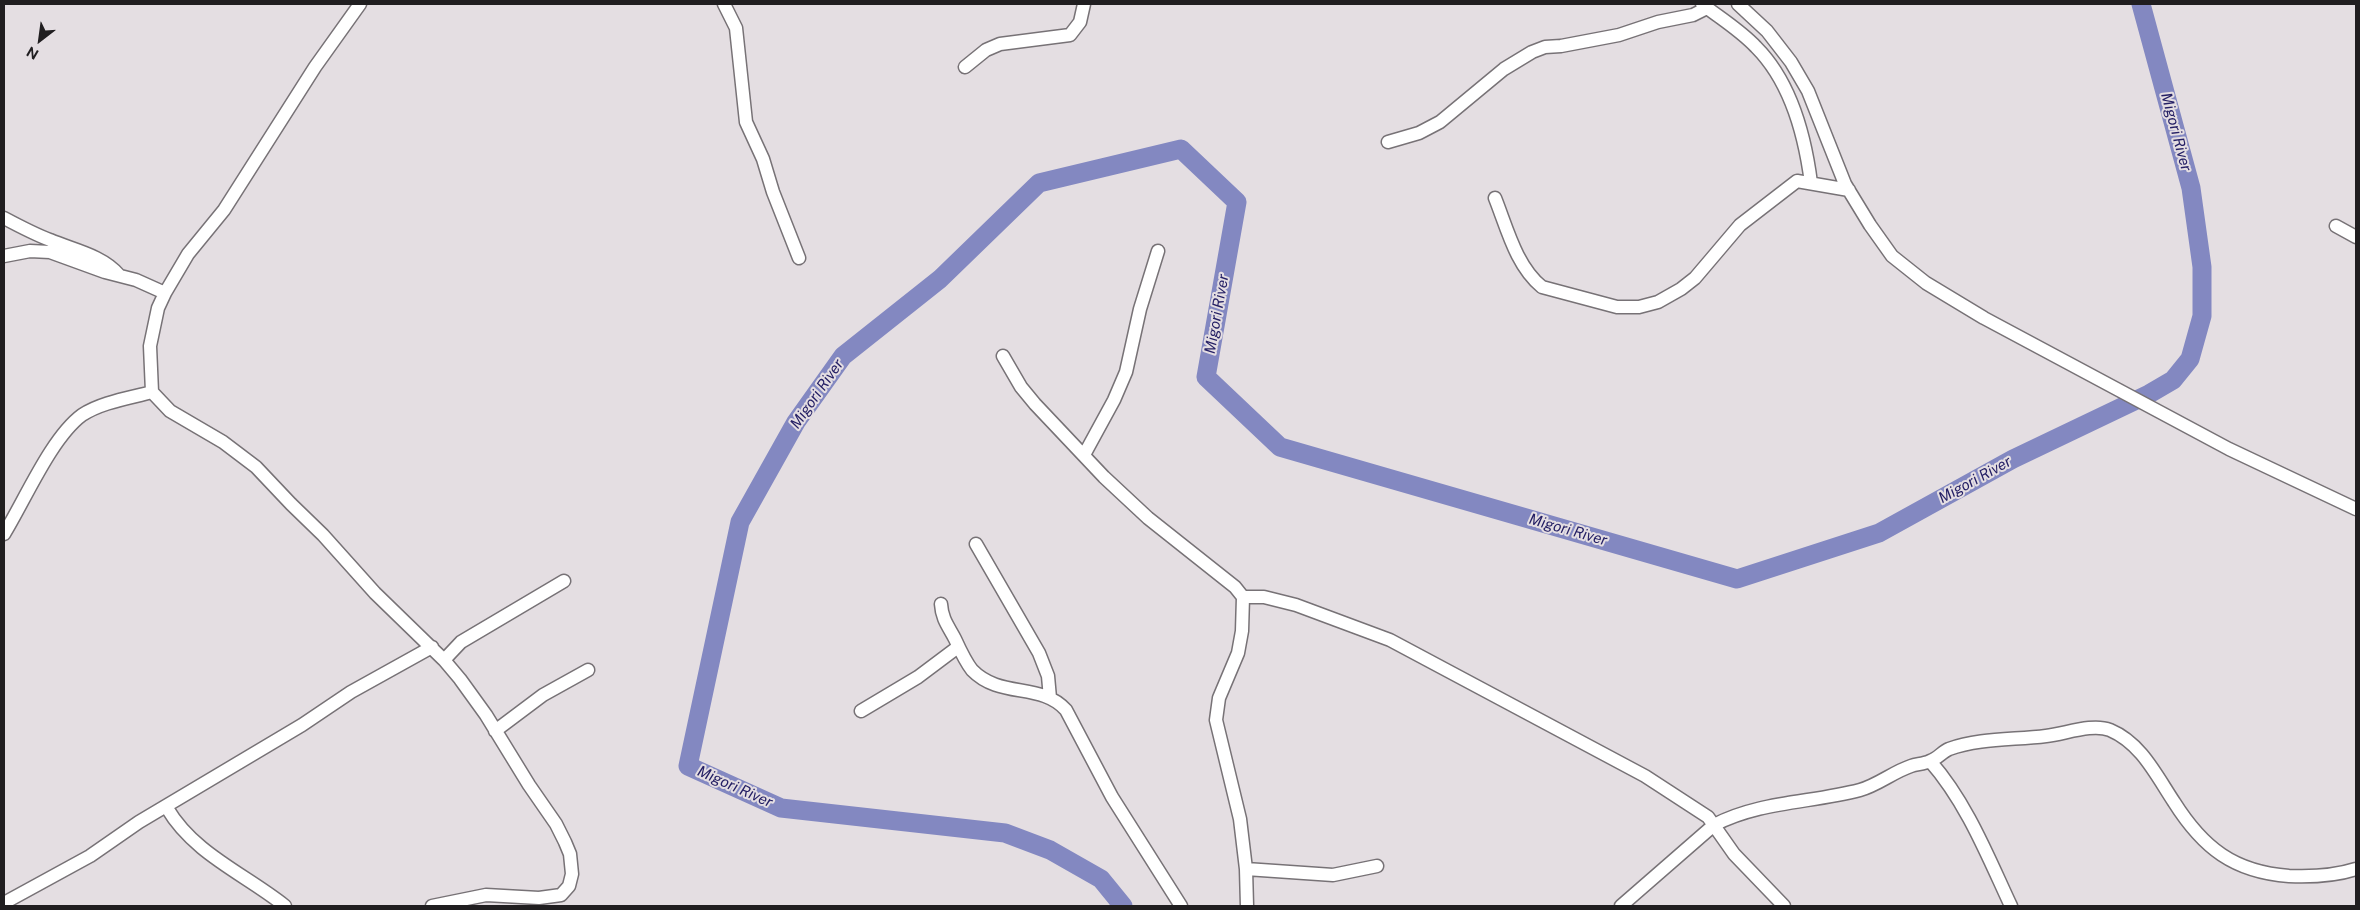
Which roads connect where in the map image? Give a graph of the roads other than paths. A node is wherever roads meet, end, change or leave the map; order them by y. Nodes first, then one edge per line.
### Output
1 (360, 4) edge
2 (724, 4) edge
3 (1084, 4) edge
4 (1738, 4) edge
5 (1705, 6) edge
6 (965, 67) dead end
7 (1388, 142) dead end
8 (1811, 183) junction
9 (1849, 190) junction
10 (1495, 198) dead end
11 (4, 218) edge
12 (2336, 226) dead end
13 (2356, 237) edge
14 (1158, 251) dead end
15 (4, 256) edge
16 (799, 258) dead end
17 (119, 275) junction
18 (165, 293) junction
19 (1003, 356) dead end
20 (152, 392) junction
21 (1084, 455) junction
22 (2356, 509) edge
23 (4, 534) edge
24 (976, 544) dead end
25 (564, 581) dead end
26 (1243, 597) junction
27 (941, 604) dead end
28 (432, 647) junction
29 (958, 647) junction
30 (444, 660) junction
31 (588, 670) dead end
32 (1050, 698) junction
33 (861, 711) dead end
34 (495, 731) junction
35 (1930, 761) junction
36 (167, 808) junction
37 (1714, 825) junction
38 (1376, 866) dead end
39 (1246, 869) junction
40 (2356, 869) edge
41 (4, 903) edge
42 (286, 906) edge
43 (432, 906) edge
44 (1181, 906) edge
45 (1247, 906) edge
46 (1621, 906) edge
47 (1784, 906) edge
48 (2011, 906) edge

1 - 18 street
2 - 16 street
3 - 6 street
4 - 9 street
5 - 7 street
5 - 8 street
8 - 9 street
8 - 10 street
9 - 22 street
11 - 17 street
12 - 13 street
14 - 21 street
15 - 17 street
17 - 18 street
18 - 20 street
19 - 21 street
20 - 23 street
20 - 28 street
21 - 26 street
24 - 32 street
25 - 30 street
26 - 37 street
26 - 39 street
27 - 29 street
28 - 30 street
28 - 36 street
29 - 32 street
29 - 33 street
30 - 34 street
31 - 34 street
32 - 44 street
34 - 43 street
35 - 37 street
35 - 40 street
35 - 48 street
36 - 41 street
36 - 42 street
37 - 46 street
37 - 47 street
38 - 39 street
39 - 45 street

